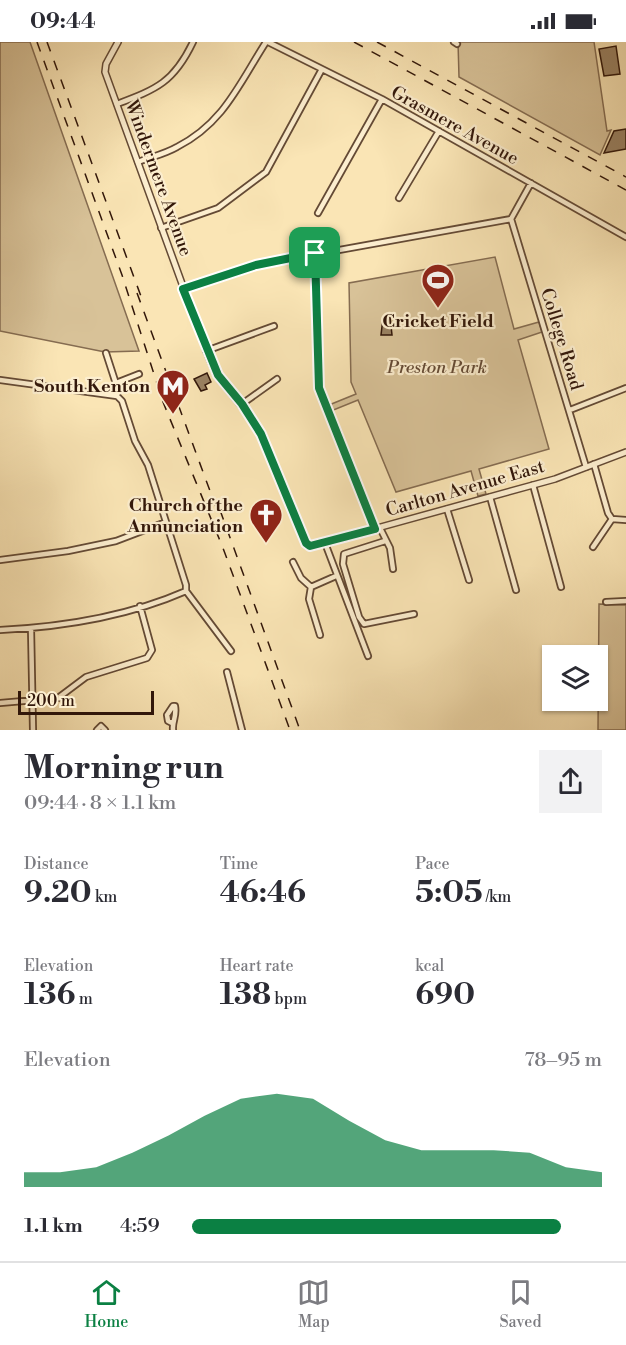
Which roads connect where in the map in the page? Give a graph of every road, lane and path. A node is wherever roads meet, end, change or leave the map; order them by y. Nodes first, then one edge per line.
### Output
1 (118, 42) edge
2 (194, 42) edge
3 (267, 42) edge
4 (322, 69) junction
5 (382, 99) junction
6 (117, 104) junction
7 (439, 131) junction
8 (138, 162) junction
9 (531, 183) junction
10 (399, 198) dead end
11 (318, 213) dead end
12 (511, 219) junction
13 (161, 228) junction
14 (626, 237) edge
15 (315, 253) junction
16 (183, 289) junction
17 (274, 326) dead end
18 (206, 351) junction
19 (106, 352) dead end
20 (140, 374) dead end
21 (277, 379) dead end
22 (0, 380) edge
23 (116, 382) junction
24 (626, 388) edge
25 (117, 396) junction
26 (242, 404) junction
27 (570, 411) junction
28 (626, 452) edge
29 (594, 464) junction
30 (586, 467) junction
31 (533, 485) junction
32 (490, 497) junction
33 (447, 509) junction
34 (612, 519) junction
35 (626, 520) edge
36 (166, 522) junction
37 (377, 528) junction
38 (385, 541) junction
39 (324, 543) junction
40 (310, 546) joint
41 (593, 547) dead end
42 (0, 560) edge
43 (293, 562) dead end
44 (393, 569) dead end
45 (336, 576) junction
46 (469, 580) dead end
47 (311, 587) junction
48 (561, 587) dead end
49 (516, 590) dead end
50 (186, 591) junction
51 (626, 601) edge
52 (606, 602) dead end
53 (140, 606) junction
54 (414, 614) dead end
55 (30, 628) junction
56 (0, 630) edge
57 (320, 635) dead end
58 (231, 651) dead end
59 (368, 656) dead end
60 (227, 672) dead end
61 (33, 701) junction
62 (0, 703) edge
63 (172, 723) dead end
64 (33, 730) edge
65 (97, 730) edge
66 (105, 730) edge
67 (172, 730) edge
68 (242, 730) edge

1 - 6 street, Windermere Avenue
2 - 6 street
3 - 4 street, Grasmere Avenue
3 - 8 street
4 - 5 street, Grasmere Avenue
4 - 13 street
5 - 7 street, Grasmere Avenue
5 - 11 street
6 - 8 street, Windermere Avenue
7 - 9 street, Grasmere Avenue
7 - 10 street
8 - 13 street, Windermere Avenue
9 - 12 street
9 - 14 street, Grasmere Avenue
12 - 15 street
12 - 27 street, College Road
13 - 16 street, Windermere Avenue
15 - 16 street
15 - 37 street
16 - 18 street, Windermere Avenue
17 - 18 street
18 - 26 street, Windermere Avenue
19 - 23 street
20 - 23 street
21 - 26 street
22 - 25 street
23 - 25 street
24 - 27 street
25 - 36 street
26 - 40 street, Windermere Avenue
27 - 30 street, College Road
28 - 29 street, Carlton Avenue East
29 - 30 street, Carlton Avenue East
29 - 34 street
30 - 31 street, Carlton Avenue East
31 - 32 street, Carlton Avenue East
31 - 48 street
32 - 33 street, Carlton Avenue East
32 - 49 street
33 - 37 street, Carlton Avenue East
33 - 46 street
34 - 35 street
34 - 41 street
36 - 42 street
36 - 50 street
37 - 38 street
37 - 39 street, Carlton Avenue East
38 - 44 street
38 - 54 street
39 - 40 street, Carlton Avenue East
39 - 45 street
43 - 47 street
45 - 47 street
45 - 59 street
47 - 57 street
50 - 53 street
50 - 58 street
51 - 52 street
53 - 55 street
53 - 61 street
55 - 56 street
55 - 61 street
60 - 68 street
61 - 62 street
61 - 64 street
63 - 67 street
65 - 66 street

